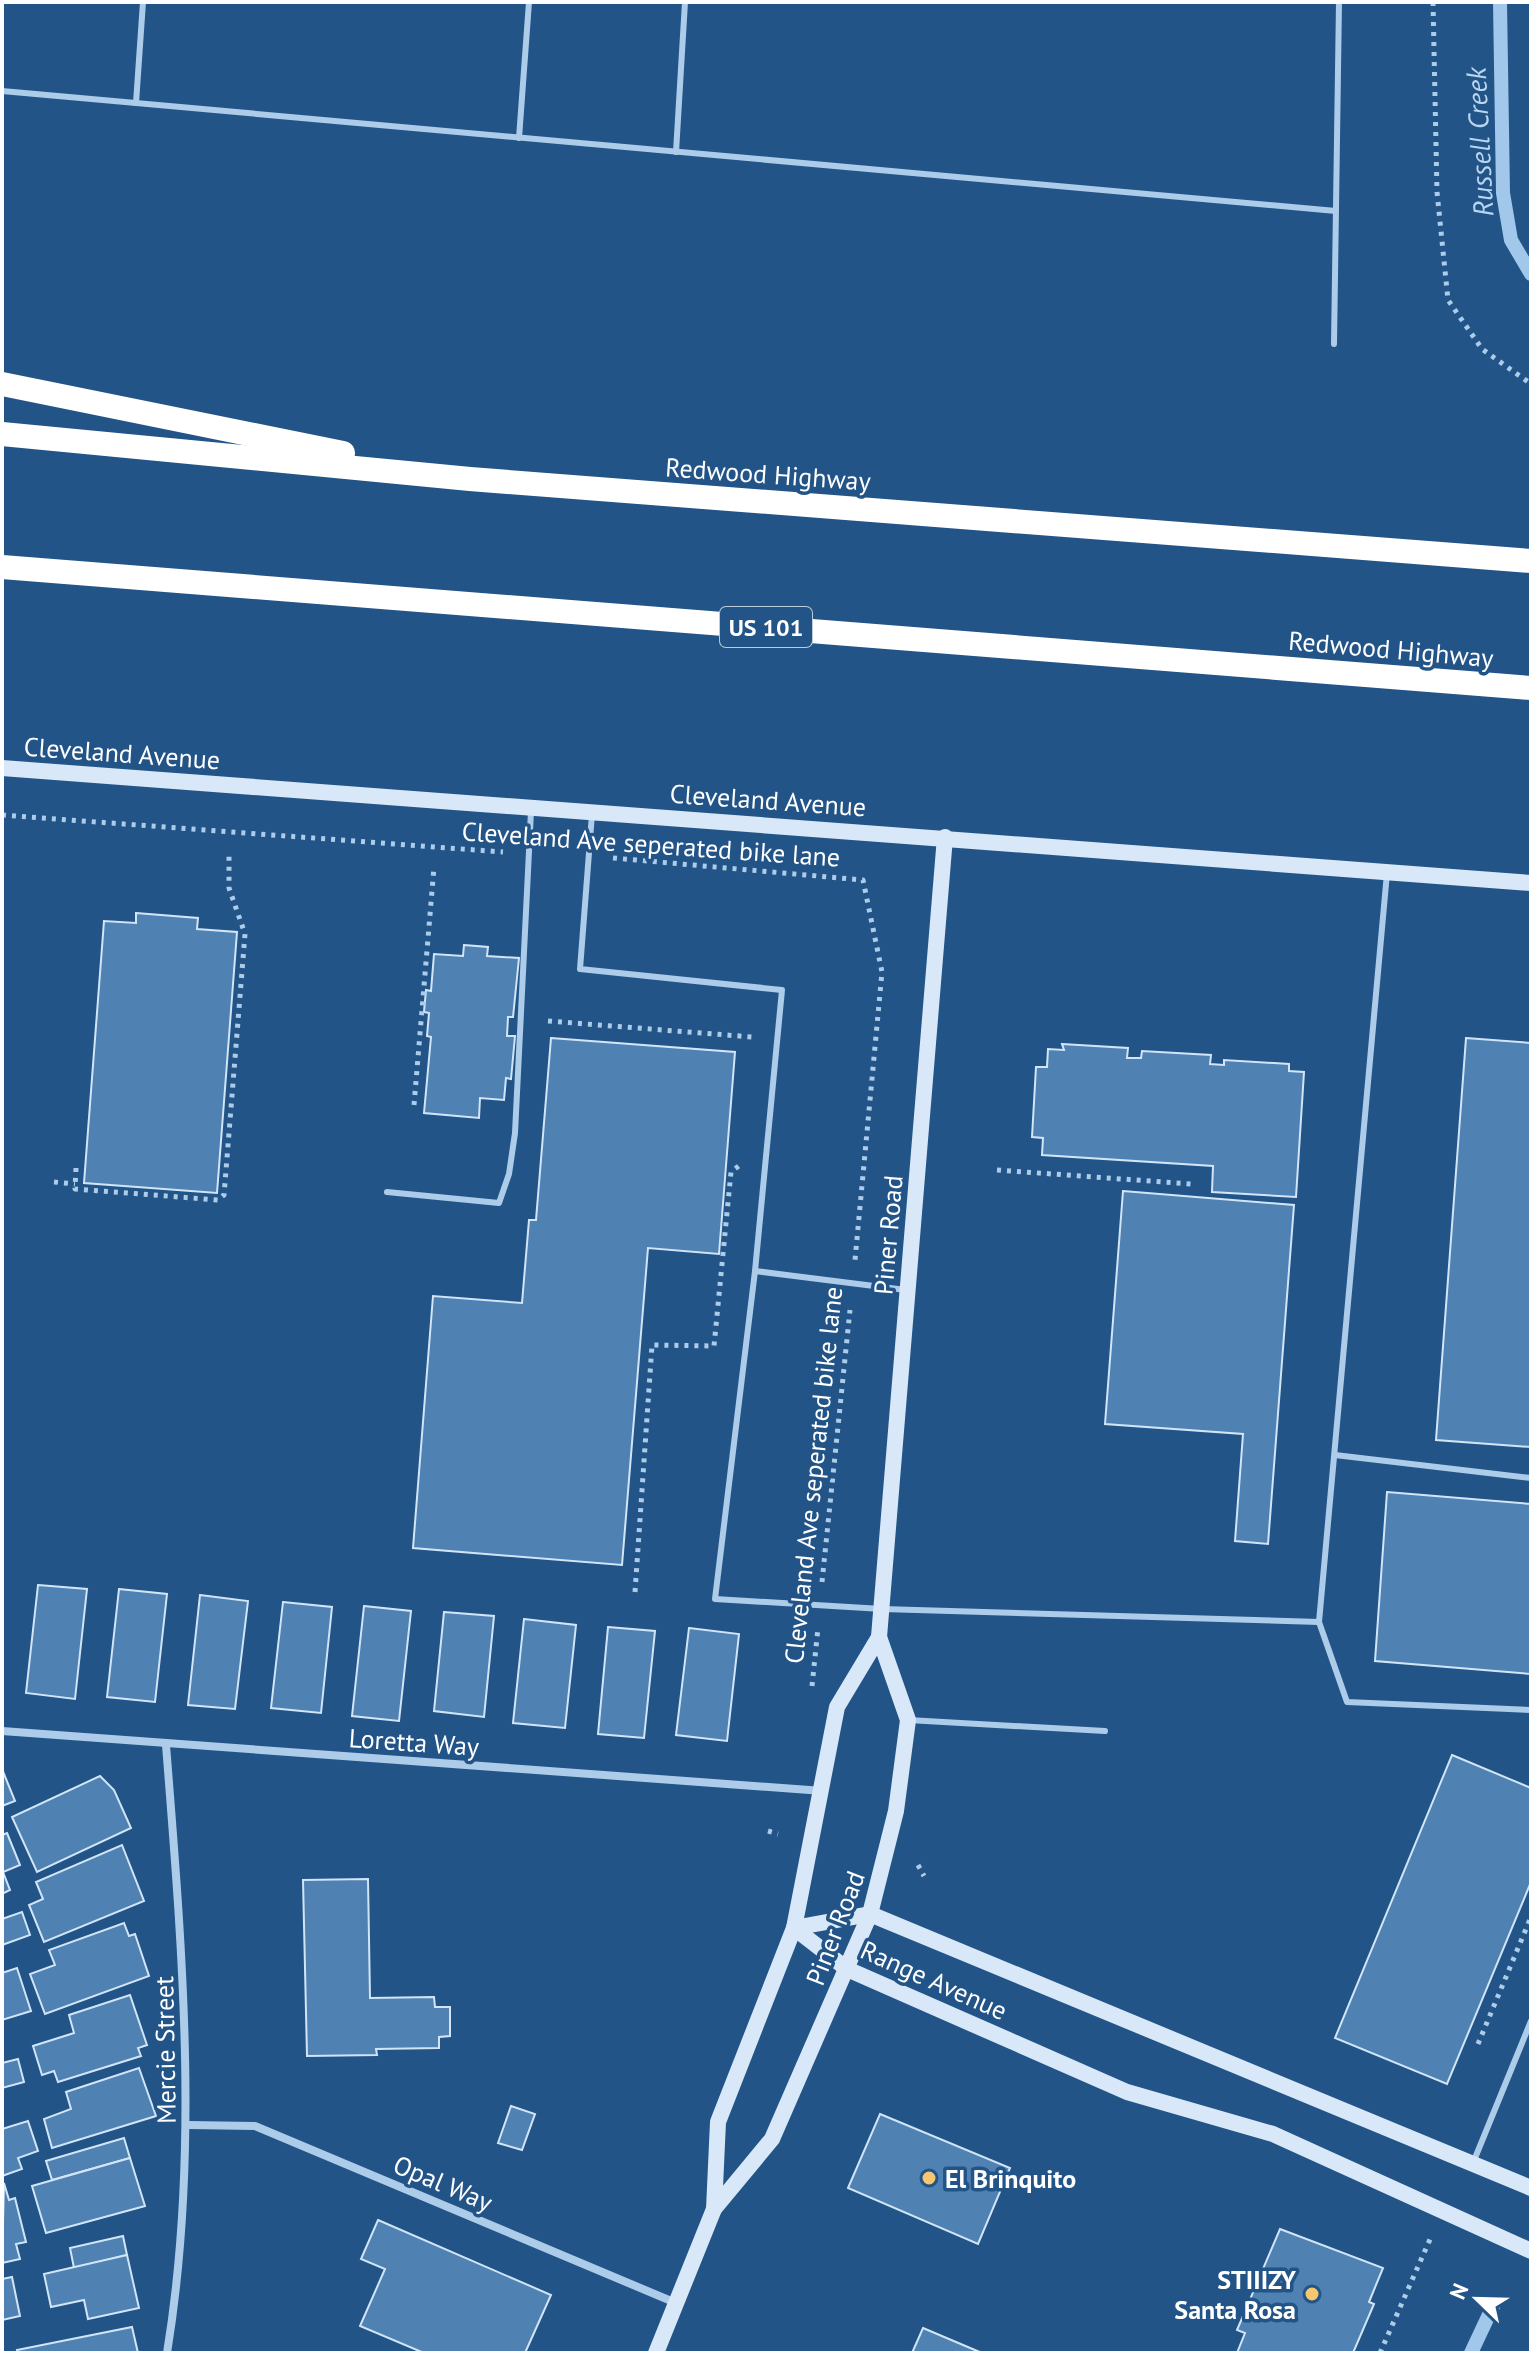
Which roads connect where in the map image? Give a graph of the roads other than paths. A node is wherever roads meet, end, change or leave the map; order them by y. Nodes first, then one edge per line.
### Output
1 (143, 2) edge
2 (529, 2) edge
3 (685, 2) edge
4 (1339, 2) edge
5 (2, 91) edge
6 (136, 103) junction
7 (519, 138) junction
8 (676, 152) junction
9 (1336, 211) junction
10 (1334, 344) dead end
11 (2, 384) edge
12 (2, 434) edge
13 (470, 479) junction
14 (1531, 561) edge
15 (2, 567) edge
16 (1531, 688) edge
17 (2, 768) edge
18 (532, 806) junction
19 (592, 811) junction
20 (945, 837) junction
21 (1387, 872) junction
22 (1531, 883) edge
23 (387, 1192) dead end
24 (755, 1271) junction
25 (908, 1290) junction
26 (1335, 1455) junction
27 (1531, 1478) edge
28 (882, 1609) junction
29 (1319, 1622) junction
30 (879, 1637) junction
31 (1531, 1710) edge
32 (908, 1720) junction
33 (2, 1731) edge
34 (1105, 1731) dead end
35 (166, 1745) junction
36 (823, 1791) junction
37 (870, 1914) junction
38 (794, 1928) junction
39 (847, 1969) junction
40 (1531, 2021) edge
41 (188, 2125) junction
42 (1473, 2163) junction
43 (1531, 2188) edge
44 (714, 2209) junction
45 (1531, 2251) edge
46 (677, 2303) junction
47 (167, 2353) edge
48 (656, 2353) edge

1 - 6 lane
2 - 7 lane
3 - 8 lane
4 - 9 lane
5 - 6 lane
6 - 7 lane
7 - 8 lane
8 - 9 lane
9 - 10 lane
11 - 13 highway
12 - 13 highway, Redwood Highway
13 - 14 highway, Redwood Highway
15 - 16 highway, Redwood Highway / US 101
17 - 18 main road, Cleveland Avenue
18 - 19 main road, Cleveland Avenue
18 - 23 lane
19 - 20 main road, Cleveland Avenue
19 - 24 lane
20 - 21 main road, Cleveland Avenue
20 - 25 main road, Piner Road
21 - 22 main road, Cleveland Avenue
21 - 26 lane
24 - 25 lane
24 - 28 lane
25 - 28 main road, Piner Road
26 - 27 lane
26 - 29 lane
28 - 29 lane
28 - 30 main road, Piner Road
29 - 31 lane
30 - 32 main road, Piner Road
30 - 36 main road, Piner Road
32 - 34 lane
32 - 37 main road, Piner Road
33 - 35 street, Loretta Way
35 - 36 street, Loretta Way
35 - 41 street, Mercie Street
36 - 38 main road, Piner Road
37 - 38 main road, Range Avenue
37 - 39 main road, Piner Road
37 - 42 main road, Range Avenue
38 - 39 main road, Range Avenue
38 - 44 main road, Piner Road
39 - 44 main road, Piner Road
39 - 45 main road, Range Avenue
40 - 42 lane
41 - 46 street, Opal Way
41 - 47 street, Mercie Street
42 - 43 main road, Range Avenue
44 - 46 main road, Piner Road
46 - 48 main road, Piner Road

